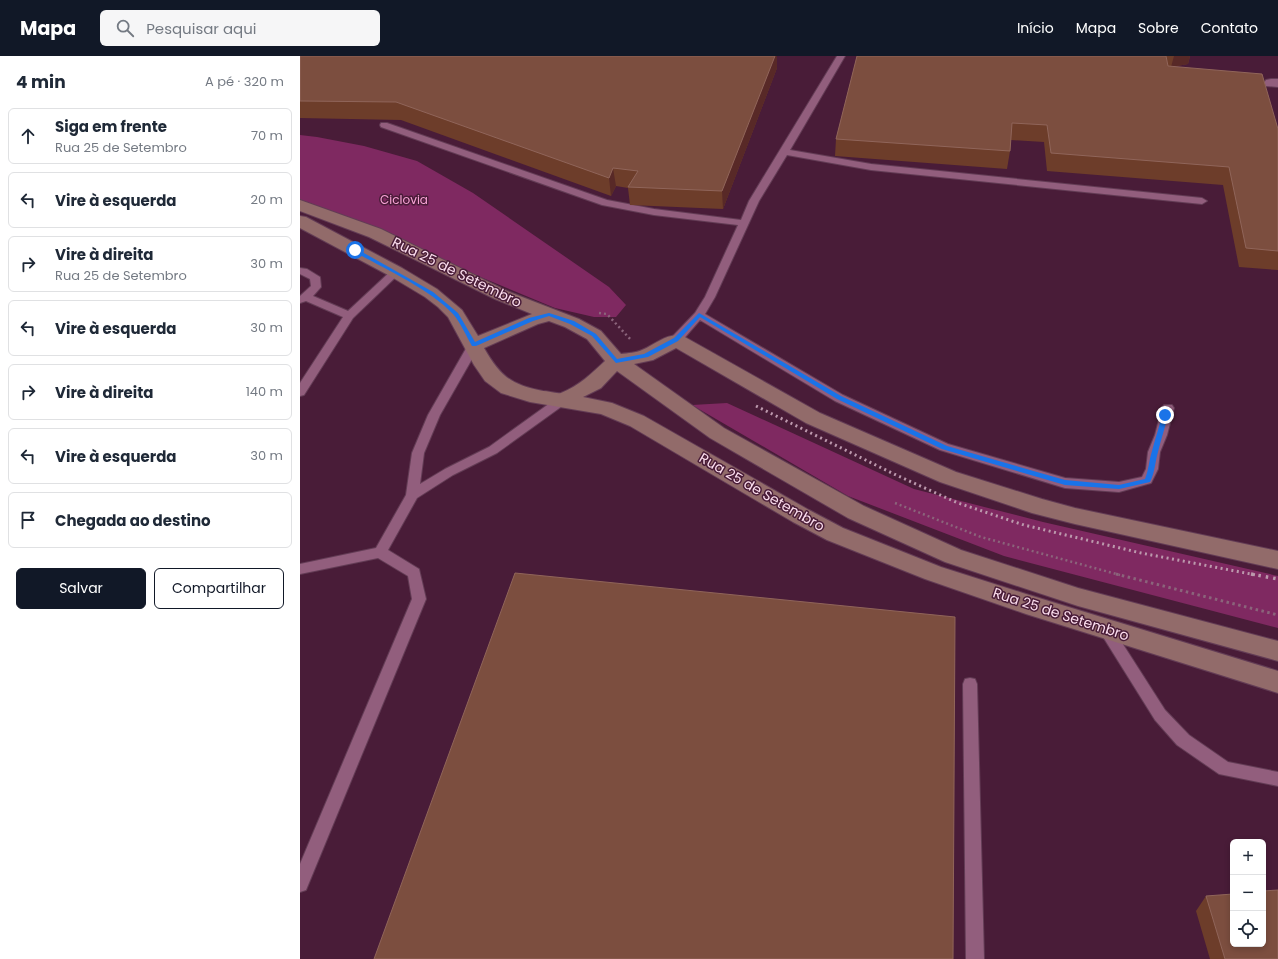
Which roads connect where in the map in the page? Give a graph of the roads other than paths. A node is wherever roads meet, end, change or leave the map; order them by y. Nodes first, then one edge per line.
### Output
1 (841, 56) edge
2 (384, 125) dead end
3 (784, 152) junction
4 (1202, 201) dead end
5 (300, 205) edge
6 (300, 221) edge
7 (744, 222) junction
8 (300, 271) edge
9 (396, 272) junction
10 (303, 299) edge
11 (699, 314) junction
12 (549, 315) junction
13 (349, 316) junction
14 (676, 340) junction
15 (474, 345) junction
16 (616, 361) junction
17 (300, 392) edge
18 (561, 401) junction
19 (1168, 408) dead end
20 (412, 495) junction
21 (380, 552) junction
22 (1278, 560) edge
23 (300, 569) edge
24 (1105, 628) junction
25 (1278, 651) edge
26 (1278, 682) edge
27 (970, 684) dead end
28 (1278, 779) edge
29 (300, 884) edge
30 (975, 959) edge

1 - 3 lane
2 - 7 lane
3 - 4 lane
3 - 7 lane
5 - 12 main road, Rua 25 de Setembro
6 - 9 main road, Rua 25 de Setembro
7 - 11 lane
8 - 10 lane
9 - 13 lane
9 - 15 main road, Rua 25 de Setembro
10 - 13 lane
11 - 14 lane
11 - 19 lane
12 - 15 main road
12 - 16 main road, Rua 25 de Setembro
13 - 17 lane
14 - 16 main road
14 - 22 main road
15 - 18 main road, Rua 25 de Setembro
15 - 20 lane
16 - 18 main road
16 - 25 main road, Rua 25 de Setembro
18 - 20 lane
18 - 24 main road, Rua 25 de Setembro
20 - 21 lane
21 - 23 lane
21 - 29 lane
24 - 26 main road, Rua 25 de Setembro
24 - 28 lane
27 - 30 lane

